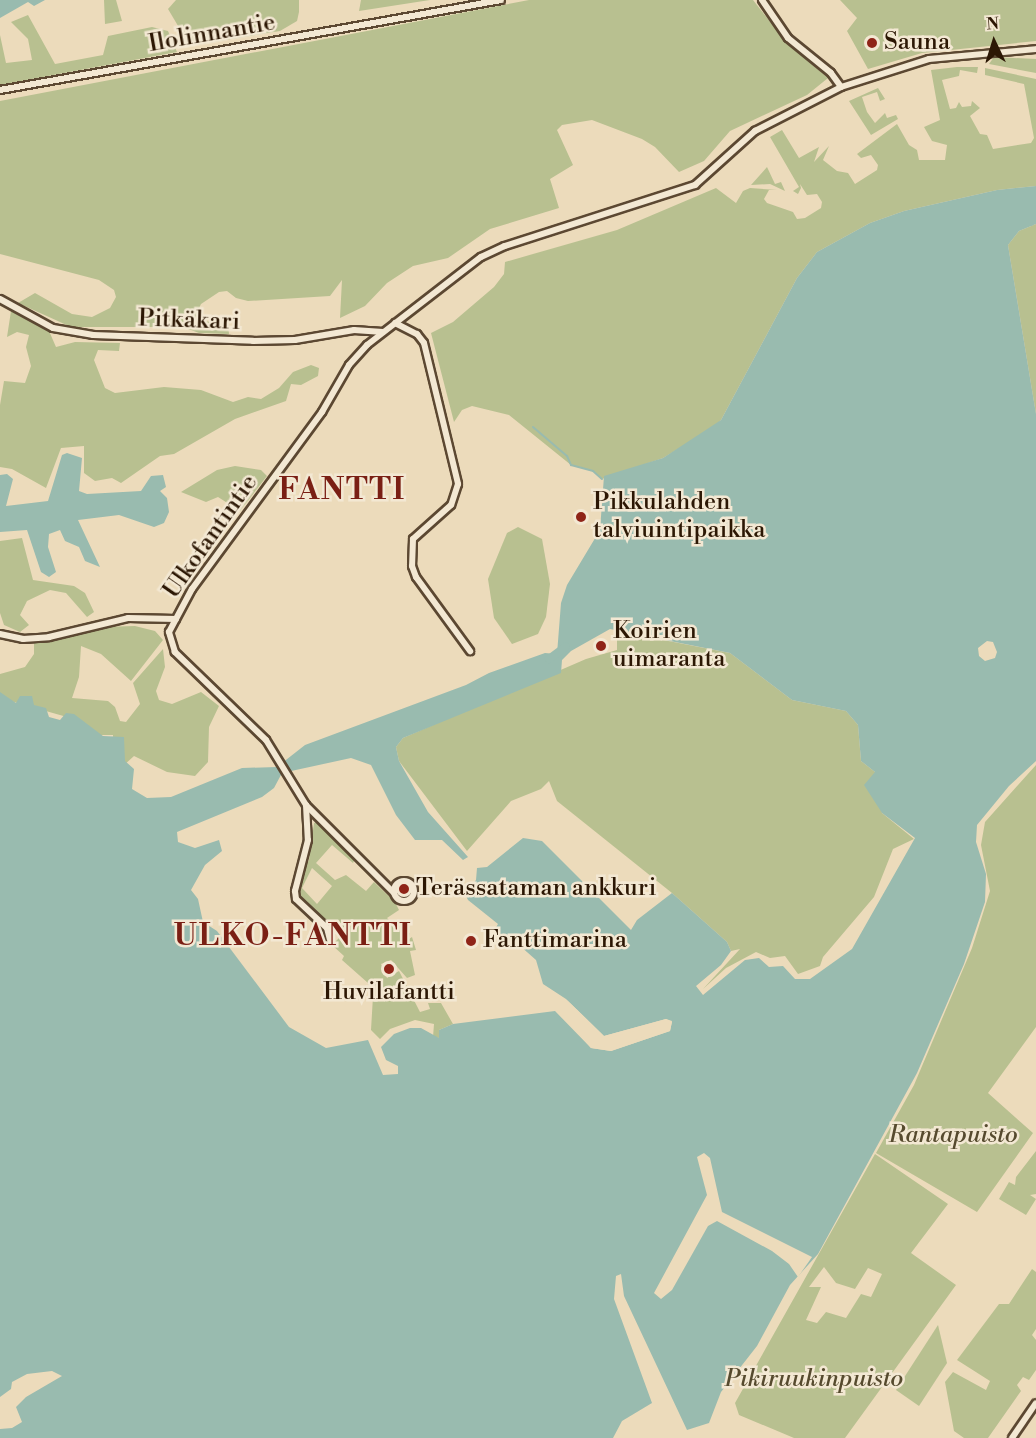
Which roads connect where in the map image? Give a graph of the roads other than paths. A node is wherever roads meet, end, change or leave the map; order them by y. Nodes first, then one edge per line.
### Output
1 (501, 0) edge
2 (762, 0) edge
3 (471, 3) edge
4 (1036, 51) edge
5 (841, 87) junction
6 (0, 90) edge
7 (0, 299) edge
8 (396, 323) junction
9 (383, 332) junction
10 (176, 619) junction
11 (0, 634) edge
12 (470, 651) dead end
13 (306, 805) junction
14 (378, 876) junction
15 (400, 882) junction
16 (394, 893) junction
17 (330, 940) dead end
18 (1036, 1404) edge
19 (1012, 1438) edge

1 - 3 street, Ilolinnantie
2 - 5 street
3 - 6 street, Ilolinnantie
4 - 5 street, Ulkofantintie
5 - 8 street, Ulkofantintie
7 - 9 street, Pitkäkari
8 - 9 street, Ulkofantintie
8 - 12 street
9 - 10 street, Ulkofantintie
10 - 11 street
10 - 13 street, Ulkofantintie
13 - 14 street, Ulkofantintie
13 - 17 street
14 - 15 street, Ulkofantintie
14 - 16 street, Ulkofantintie
15 - 16 street
15 - 16 street
18 - 19 street

